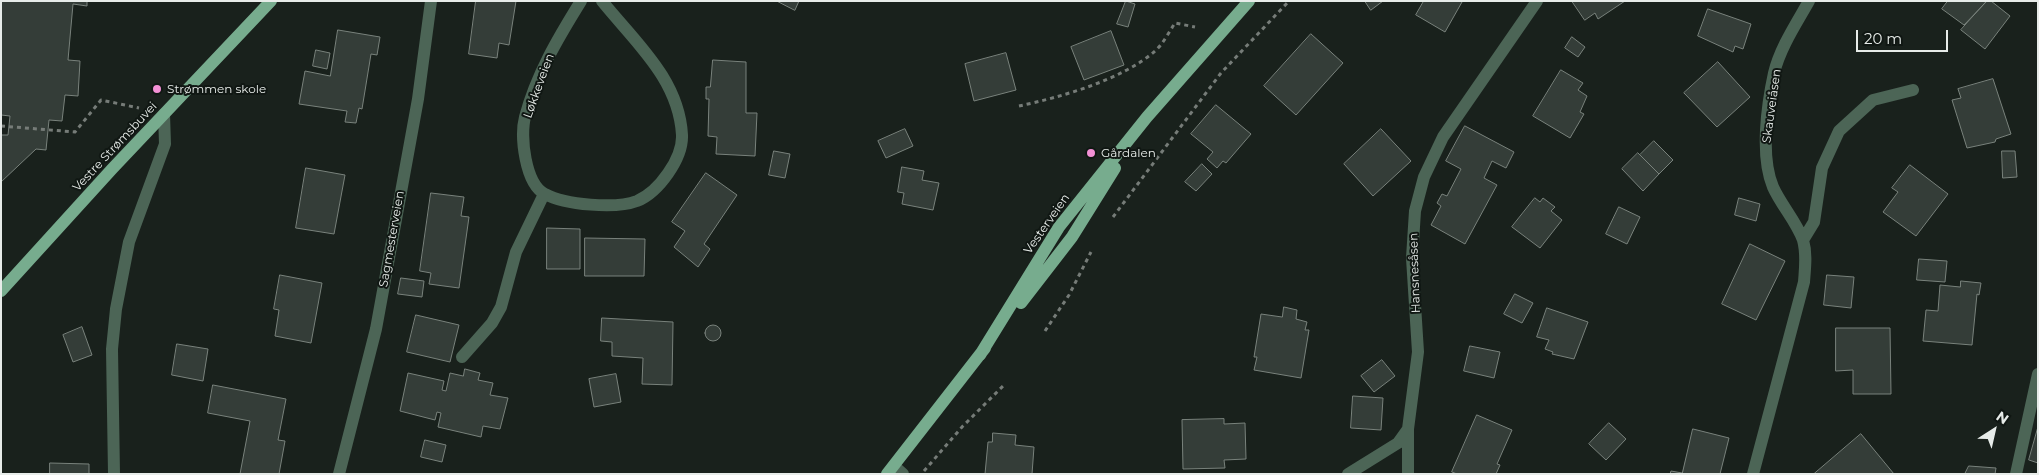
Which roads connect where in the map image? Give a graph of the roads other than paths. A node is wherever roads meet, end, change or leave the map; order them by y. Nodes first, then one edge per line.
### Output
1 (271, 1) edge
2 (431, 1) edge
3 (581, 1) edge
4 (602, 1) edge
5 (1249, 1) edge
6 (1537, 1) edge
7 (1809, 1) edge
8 (1913, 90) dead end
9 (164, 114) junction
10 (544, 194) junction
11 (1803, 240) junction
12 (1, 291) edge
13 (462, 357) dead end
14 (2038, 374) edge
15 (1408, 430) junction
16 (895, 471) edge
17 (114, 474) edge
18 (339, 474) edge
19 (1348, 474) edge
20 (1408, 474) edge
21 (1753, 474) edge
22 (2016, 474) edge

1 - 9 main road, Vestre Strømsbuvei
2 - 18 street, Sagmesterveien
3 - 10 street, Løkkeveien
4 - 10 street
5 - 16 main road, Vesterveien
6 - 15 street, Hansnesåsen
7 - 11 street, Skauveiåsen
8 - 11 street
9 - 12 main road, Vestre Strømsbuvei
9 - 17 street
10 - 13 street
11 - 21 street, Skauveiåsen
14 - 22 street
15 - 19 street
15 - 20 street, Hansnesåsen

